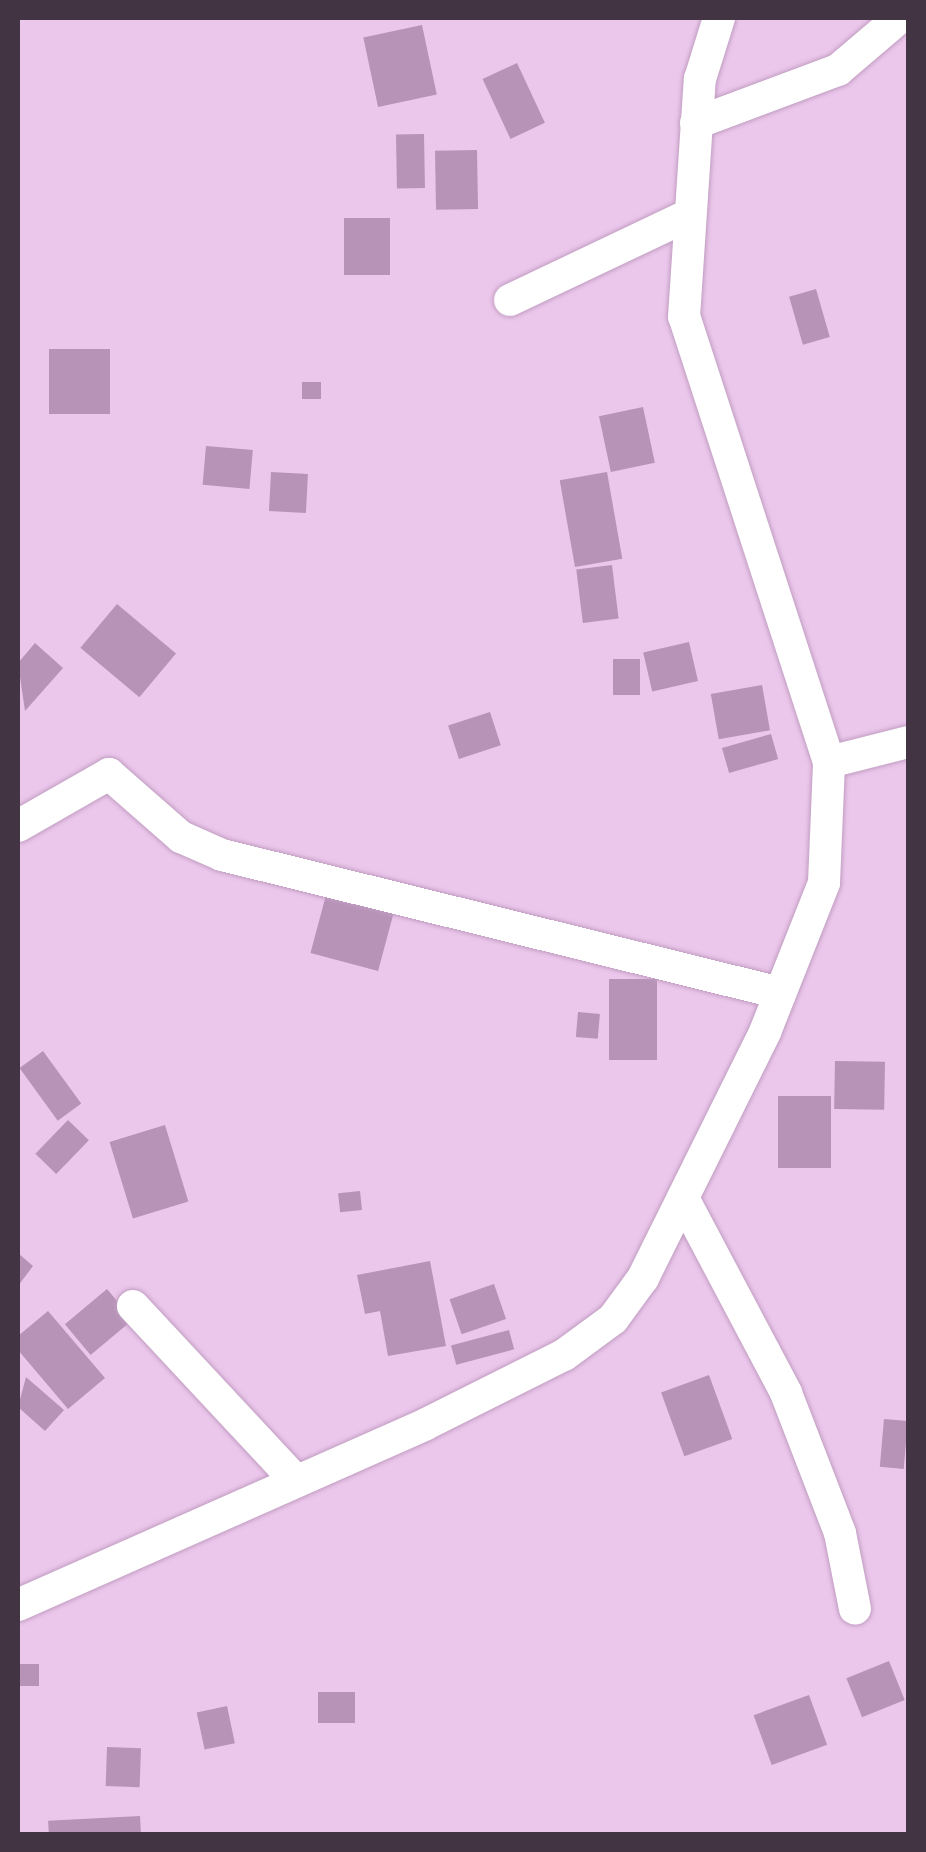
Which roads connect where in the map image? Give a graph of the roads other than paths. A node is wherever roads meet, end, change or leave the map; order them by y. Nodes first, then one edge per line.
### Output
1 (719, 18) edge
2 (899, 18) edge
3 (696, 123) junction
4 (686, 216) junction
5 (510, 300) dead end
6 (908, 742) edge
7 (829, 762) junction
8 (18, 826) edge
9 (780, 994) junction
10 (684, 1200) junction
11 (133, 1306) dead end
12 (294, 1480) junction
13 (18, 1605) edge
14 (855, 1609) dead end

1 - 3 street
2 - 3 street
3 - 4 street
4 - 5 street
4 - 7 street
6 - 7 street
7 - 9 street
8 - 9 street
9 - 10 street
10 - 12 street
10 - 14 street
11 - 12 street
12 - 13 street

